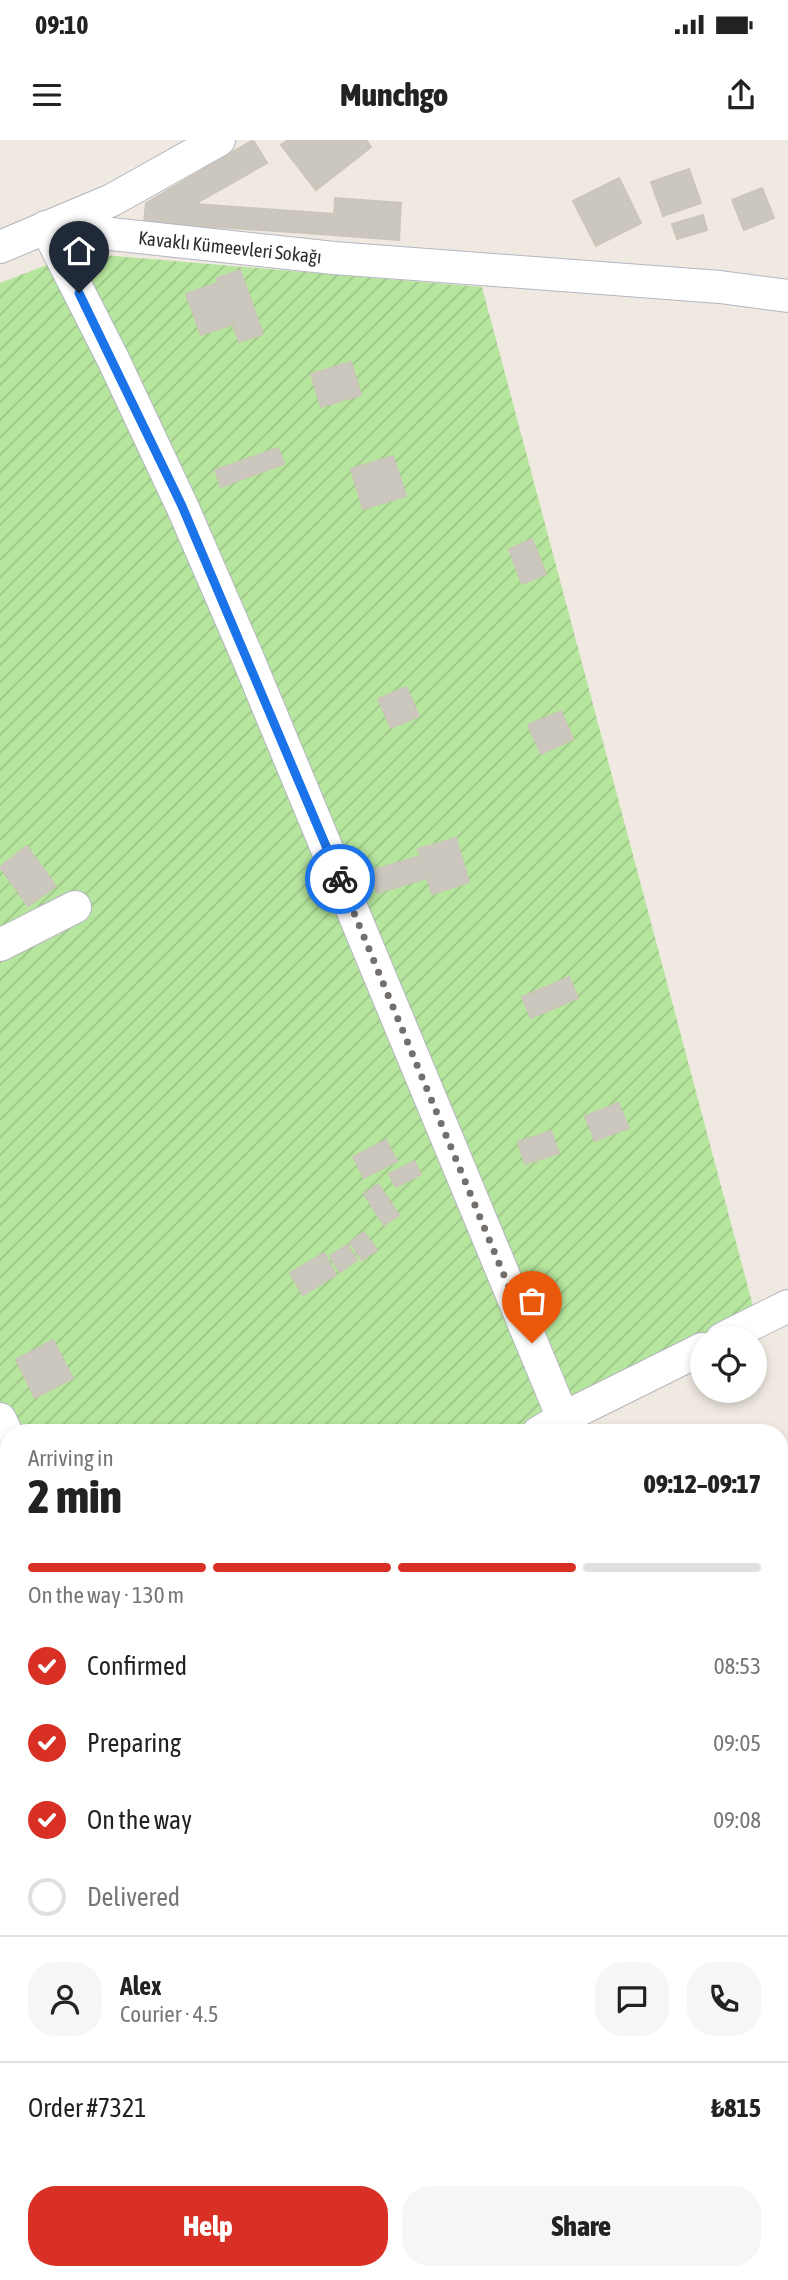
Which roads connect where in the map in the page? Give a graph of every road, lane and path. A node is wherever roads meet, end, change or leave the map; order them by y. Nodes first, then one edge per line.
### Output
1 (219, 140) edge
2 (46, 227) junction
3 (0, 247) edge
4 (788, 296) edge
5 (75, 907) dead end
6 (0, 945) edge
7 (788, 1306) edge
8 (748, 1326) edge
9 (690, 1355) edge
10 (550, 1424) edge
11 (555, 1424) edge

1 - 2 street
2 - 3 street
2 - 4 street, Kavaklı Kümeevleri Sokağı
2 - 10 street
5 - 6 street
7 - 8 street
9 - 11 street

